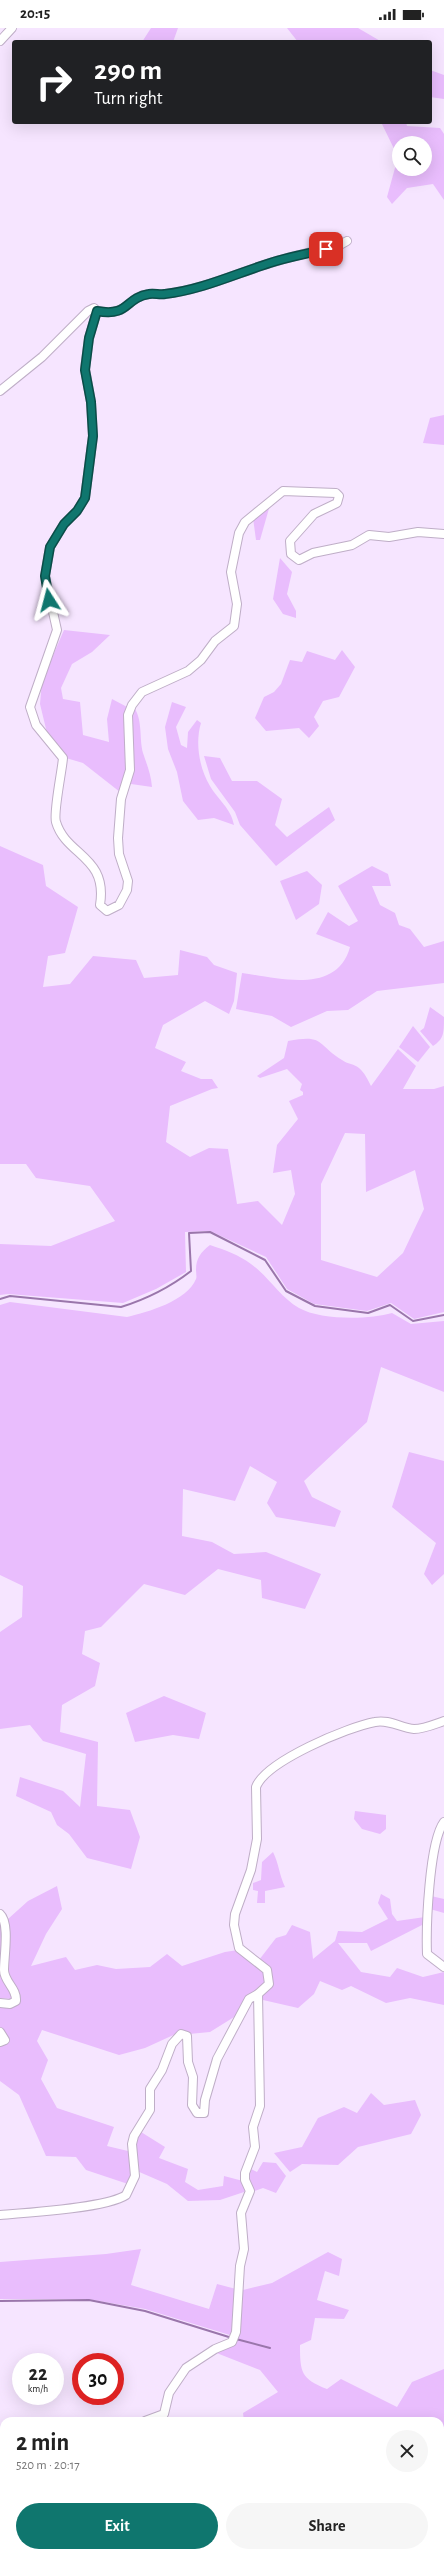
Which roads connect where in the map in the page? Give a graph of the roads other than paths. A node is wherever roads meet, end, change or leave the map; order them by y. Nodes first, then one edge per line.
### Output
1 (12, 28) edge
2 (0, 41) edge
3 (346, 241) dead end
4 (97, 311) junction
5 (0, 391) edge
6 (444, 534) edge
7 (444, 1721) edge
8 (444, 1822) edge
9 (0, 1914) edge
10 (444, 1967) edge
11 (258, 1994) junction
12 (0, 2003) edge
13 (0, 2032) edge
14 (0, 2042) edge
15 (0, 2215) edge
16 (156, 2417) edge

1 - 2 street
3 - 4 street
4 - 5 street
4 - 6 street
7 - 11 street
8 - 10 street
9 - 12 street
11 - 15 street
11 - 16 street
13 - 14 street

